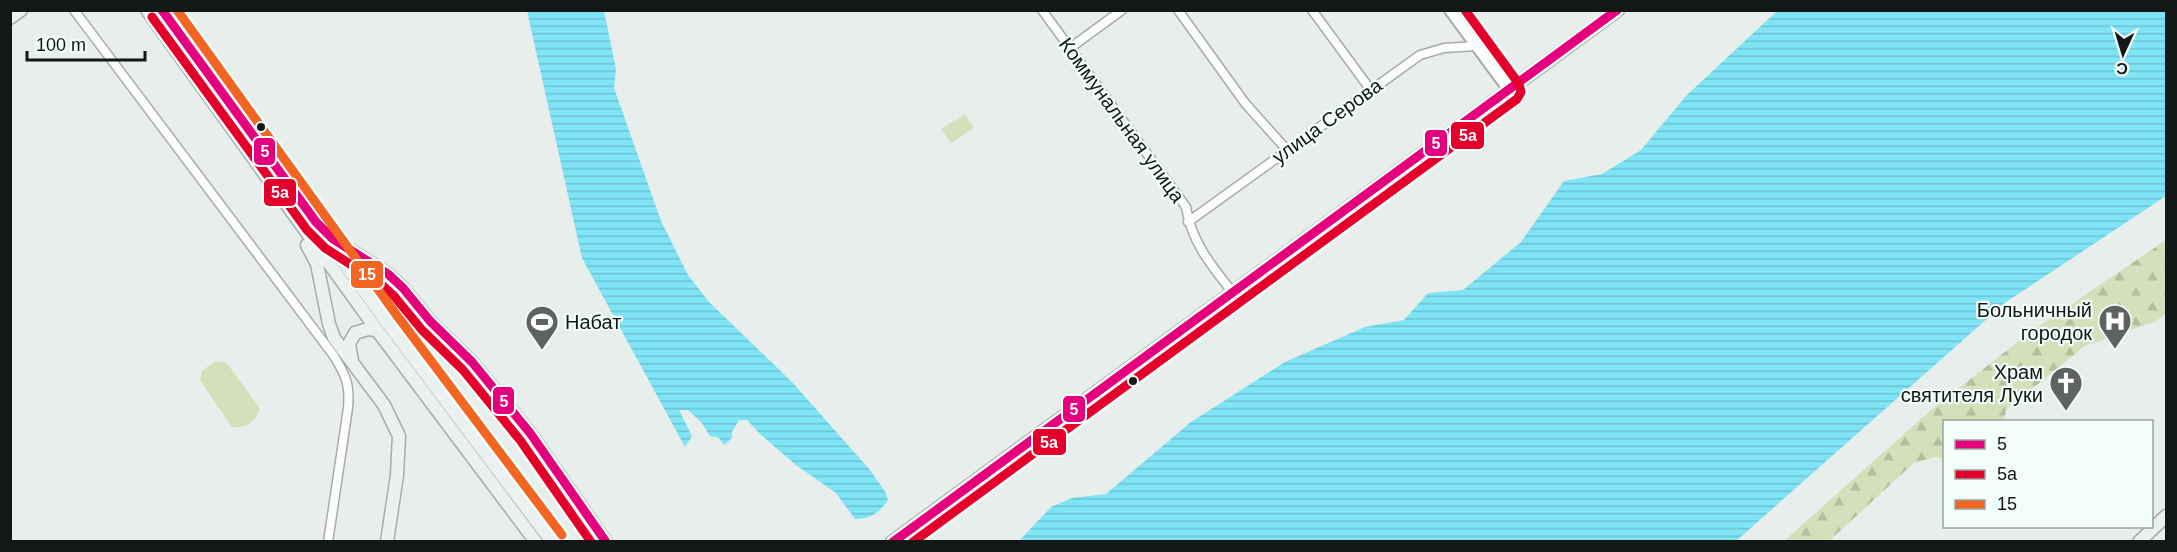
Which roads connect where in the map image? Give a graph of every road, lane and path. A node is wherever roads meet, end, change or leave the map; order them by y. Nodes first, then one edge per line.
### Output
1 (14, 10) edge
2 (21, 10) edge
3 (74, 10) edge
4 (147, 10) edge
5 (162, 10) edge
6 (1042, 10) edge
7 (1122, 10) edge
8 (1178, 10) edge
9 (1312, 10) edge
10 (1450, 10) edge
11 (1618, 10) edge
12 (11, 18) edge
13 (1477, 46) junction
14 (1070, 48) junction
15 (1370, 89) junction
16 (1509, 90) junction
17 (1287, 150) junction
18 (271, 184) junction
19 (316, 222) junction
20 (1188, 222) junction
21 (1233, 293) junction
22 (421, 310) junction
23 (383, 327) junction
24 (352, 362) junction
25 (2166, 516) edge
26 (328, 542) edge
27 (387, 542) edge
28 (536, 542) edge
29 (552, 542) edge
30 (606, 542) edge
31 (892, 542) edge
32 (2139, 542) edge

1 - 12 main road
2 - 12 main road
3 - 26 street
4 - 18 main road
5 - 19 main road
6 - 14 street, Коммунальная улица
7 - 14 street
8 - 17 street
9 - 15 street
10 - 13 street
11 - 16 main road
13 - 15 street, улица Серова
13 - 16 street
14 - 20 street, Коммунальная улица
15 - 17 street, улица Серова
16 - 21 main road
17 - 20 street, улица Серова
18 - 23 main road
18 - 24 main road
19 - 22 main road
19 - 23 main road
20 - 21 street, Коммунальная улица
21 - 31 main road
22 - 23 main road
22 - 30 main road
23 - 24 main road
23 - 28 main road
23 - 29 main road
24 - 27 main road
25 - 32 main road

